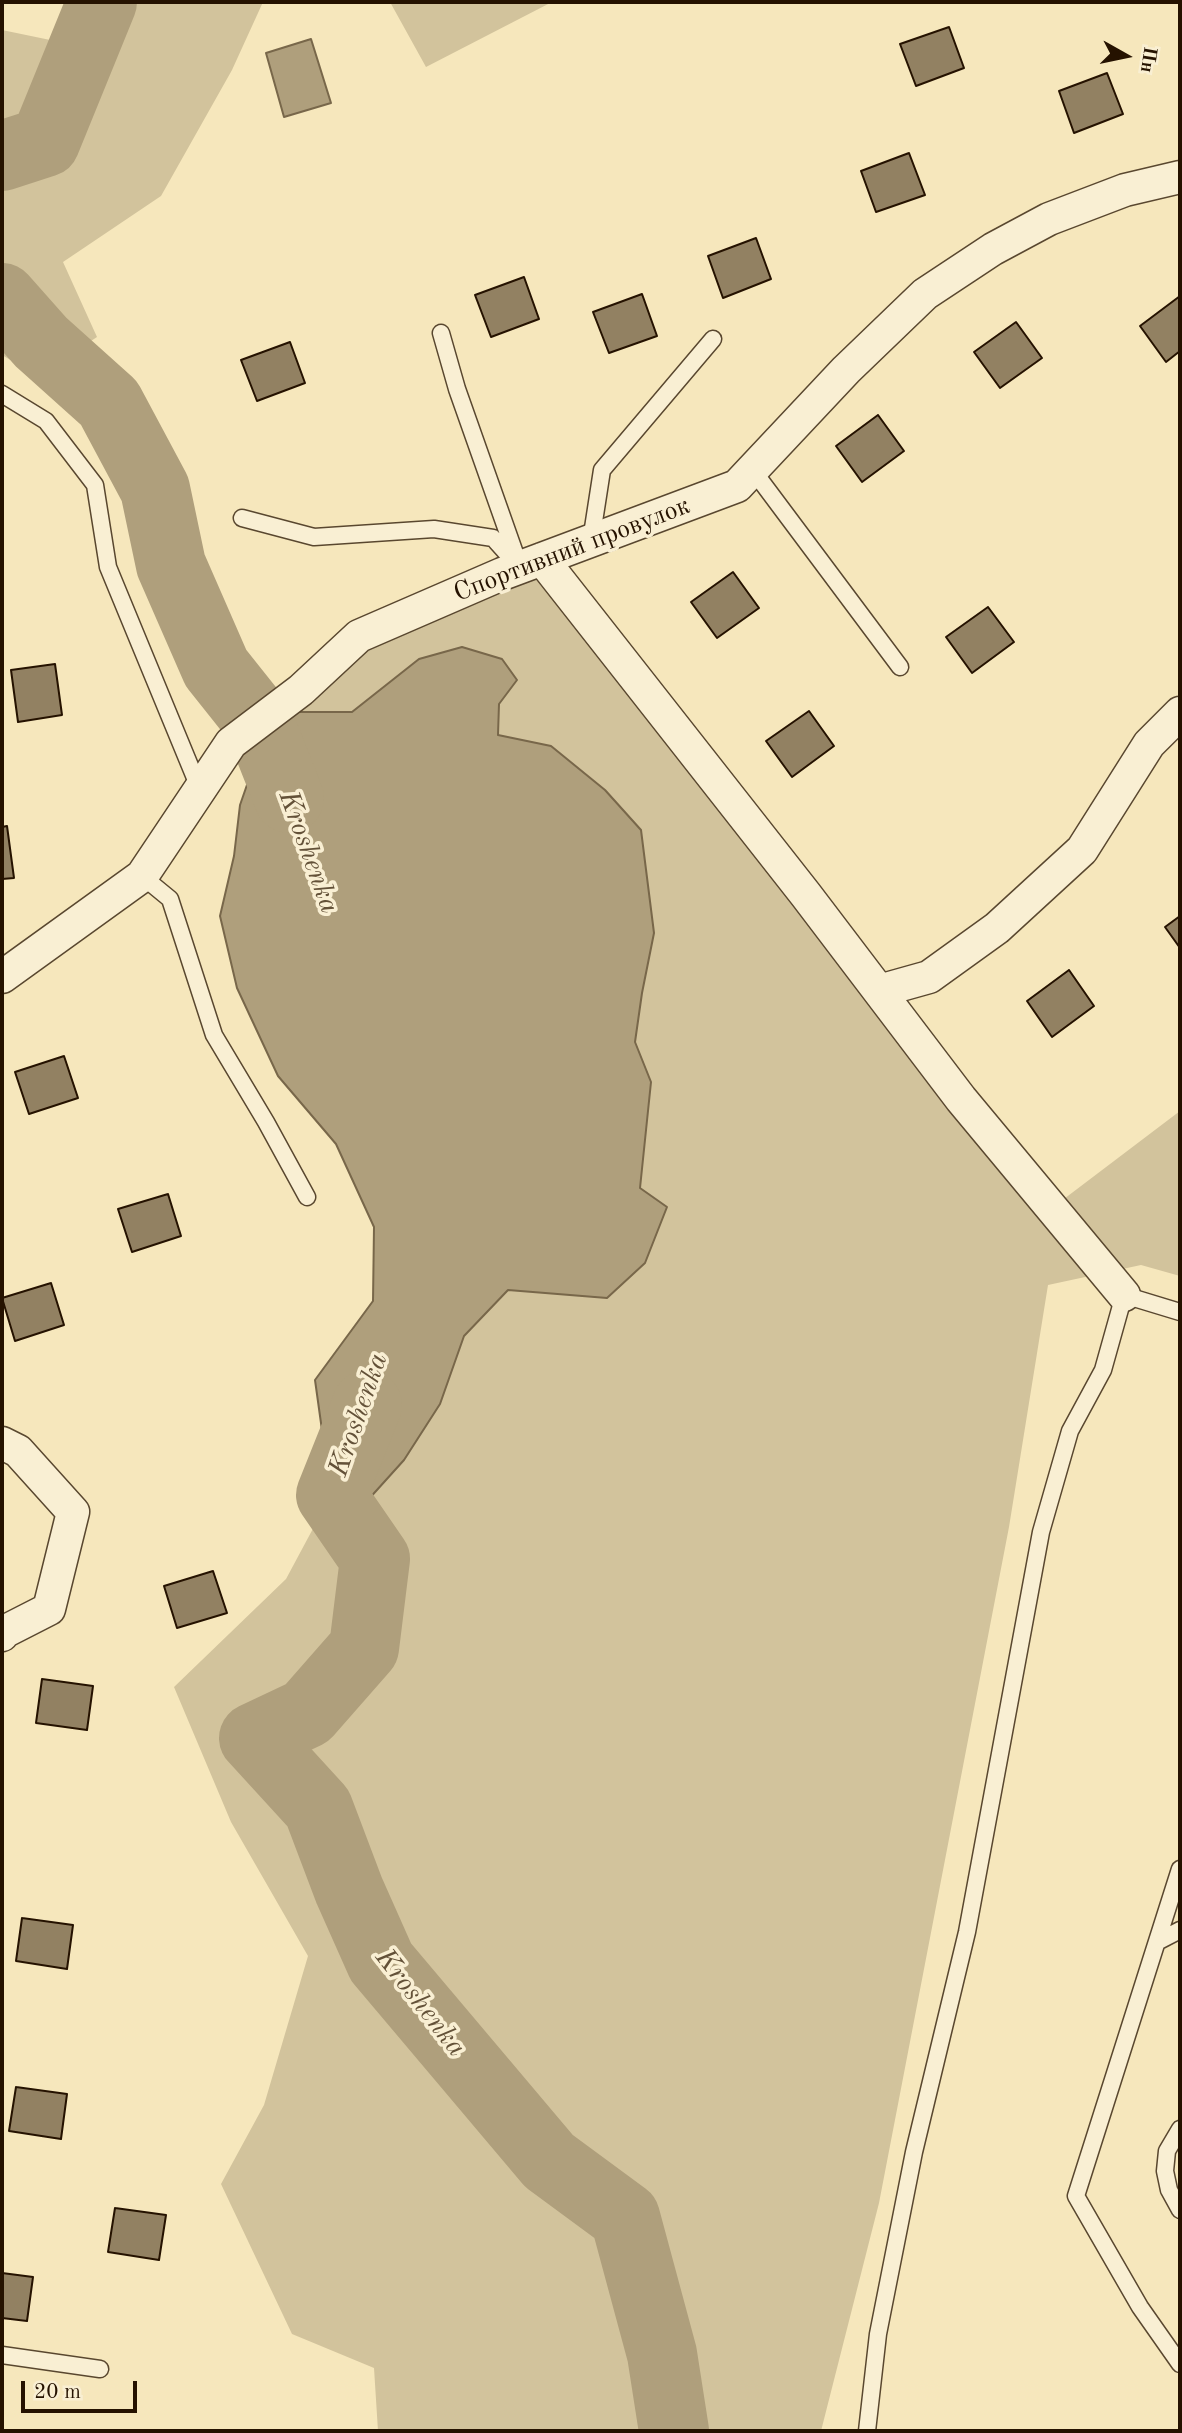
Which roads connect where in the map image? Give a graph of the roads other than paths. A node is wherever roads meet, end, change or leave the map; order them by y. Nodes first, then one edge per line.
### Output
1 (1180, 177) edge
2 (441, 333) dead end
3 (713, 340) dead end
4 (2, 394) edge
5 (752, 469) junction
6 (242, 518) dead end
7 (591, 541) junction
8 (531, 563) junction
9 (900, 667) dead end
10 (1180, 713) edge
11 (200, 790) junction
12 (142, 876) junction
13 (2, 976) edge
14 (879, 991) junction
15 (307, 1196) dead end
16 (1124, 1294) junction
17 (1180, 1312) edge
18 (2, 1443) edge
19 (2, 1633) edge
20 (1180, 1869) edge
21 (1180, 1930) edge
22 (1157, 1942) junction
23 (1180, 2129) edge
24 (1180, 2210) edge
25 (2, 2355) edge
26 (1180, 2364) edge
27 (100, 2369) dead end
28 (867, 2431) edge

1 - 5 street, Спортивний провулок
2 - 8 lane
3 - 7 lane
4 - 11 lane
5 - 7 street, Спортивний провулок
5 - 9 lane
6 - 8 lane
7 - 8 street, Спортивний провулок
8 - 11 street, Спортивний провулок
8 - 14 street
10 - 14 street
11 - 12 street, Спортивний провулок
12 - 13 street, Спортивний провулок
12 - 15 lane
14 - 16 street
16 - 17 lane
16 - 28 lane
18 - 19 street
20 - 22 lane
21 - 22 lane
22 - 26 lane
23 - 24 lane
25 - 27 lane

